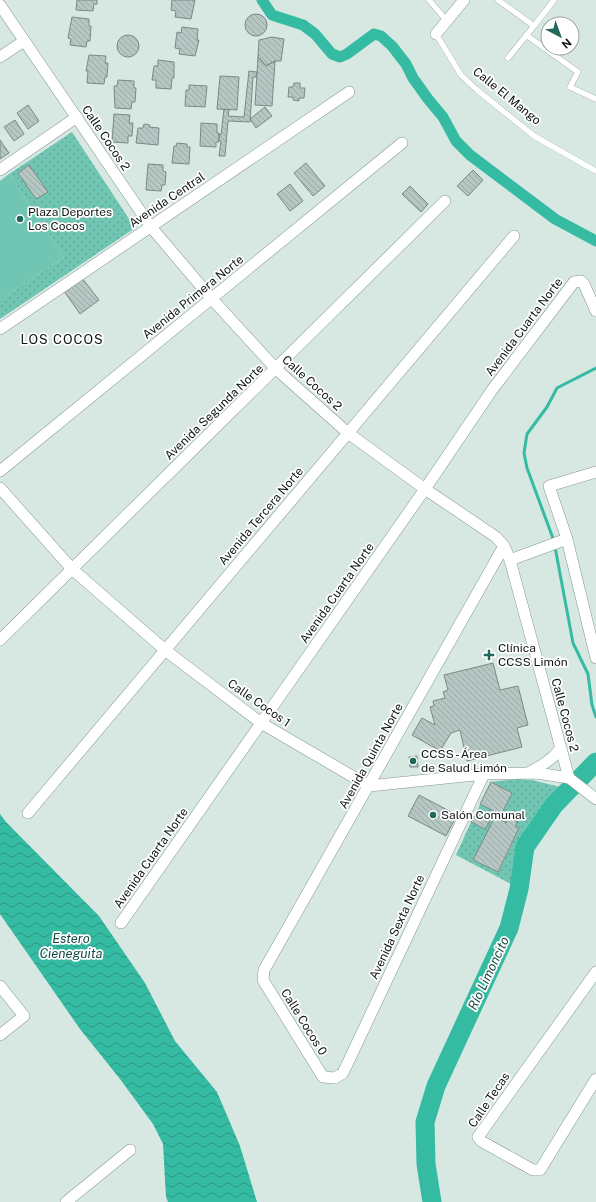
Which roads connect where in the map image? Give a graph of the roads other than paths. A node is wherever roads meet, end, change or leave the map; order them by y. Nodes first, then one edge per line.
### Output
1 (429, 0) edge
2 (464, 0) edge
3 (498, 0) edge
4 (554, 0) edge
5 (0, 5) edge
6 (446, 22) junction
7 (534, 26) junction
8 (436, 34) joint
9 (526, 35) junction
10 (24, 41) junction
11 (0, 57) edge
12 (508, 58) dead end
13 (349, 92) dead end
14 (596, 100) edge
15 (77, 118) junction
16 (402, 142) dead end
17 (0, 170) edge
18 (596, 171) edge
19 (445, 201) dead end
20 (151, 227) junction
21 (514, 236) dead end
22 (212, 299) junction
23 (596, 311) edge
24 (0, 330) edge
25 (276, 369) junction
26 (348, 433) junction
27 (0, 471) edge
28 (596, 472) edge
29 (0, 488) edge
30 (425, 489) junction
31 (567, 539) junction
32 (504, 546) junction
33 (510, 560) junction
34 (72, 569) junction
35 (0, 640) edge
36 (165, 650) junction
37 (596, 658) edge
38 (262, 723) junction
39 (561, 748) junction
40 (527, 773) junction
41 (484, 774) junction
42 (569, 778) junction
43 (370, 786) junction
44 (596, 799) edge
45 (28, 813) dead end
46 (121, 923) dead end
47 (596, 972) edge
48 (263, 980) joint
49 (0, 986) edge
50 (0, 1035) edge
51 (323, 1077) joint
52 (596, 1079) edge
53 (130, 1150) dead end
54 (66, 1202) edge

1 - 6 lane
2 - 6 street, Calle El Mango
3 - 7 lane
4 - 7 lane
5 - 10 street, Calle Cocos 2
6 - 8 street, Calle El Mango
7 - 9 lane
8 - 18 lane, Calle El Mango
9 - 12 lane
9 - 14 lane
10 - 11 street
10 - 15 street, Calle Cocos 2
13 - 20 street, Avenida Central
15 - 17 street
15 - 20 street, Calle Cocos 2
16 - 22 street, Avenida Primera Norte
19 - 25 street, Avenida Segunda Norte
20 - 22 street, Calle Cocos 2
20 - 24 street, Avenida Central
21 - 26 street, Avenida Tercera Norte
22 - 25 street, Calle Cocos 2
22 - 27 street, Avenida Primera Norte
23 - 30 street, Avenida Cuarta Norte
25 - 26 street, Calle Cocos 2
25 - 34 street, Avenida Segunda Norte
26 - 30 street, Calle Cocos 2
26 - 36 street, Avenida Tercera Norte
28 - 31 street
29 - 34 street, Calle Cocos 1
30 - 32 street, Calle Cocos 2
30 - 38 street, Avenida Cuarta Norte
31 - 33 street
31 - 37 street
32 - 33 street, Calle Cocos 2
32 - 43 street, Avenida Quinta Norte
33 - 39 street, Calle Cocos 2
34 - 35 street, Avenida Segunda Norte
34 - 36 street, Calle Cocos 1
36 - 38 street, Calle Cocos 1
36 - 45 street, Avenida Tercera Norte
38 - 43 street, Calle Cocos 1
38 - 46 street, Avenida Cuarta Norte
39 - 40 street
39 - 42 street, Calle Cocos 2
40 - 41 street
40 - 42 street
41 - 43 street
41 - 51 street, Avenida Sexta Norte
42 - 44 street
43 - 48 street, Avenida Quinta Norte
47 - 52 street, Calle Tecas
48 - 51 street, Calle Cocos 0
49 - 50 street
53 - 54 street

